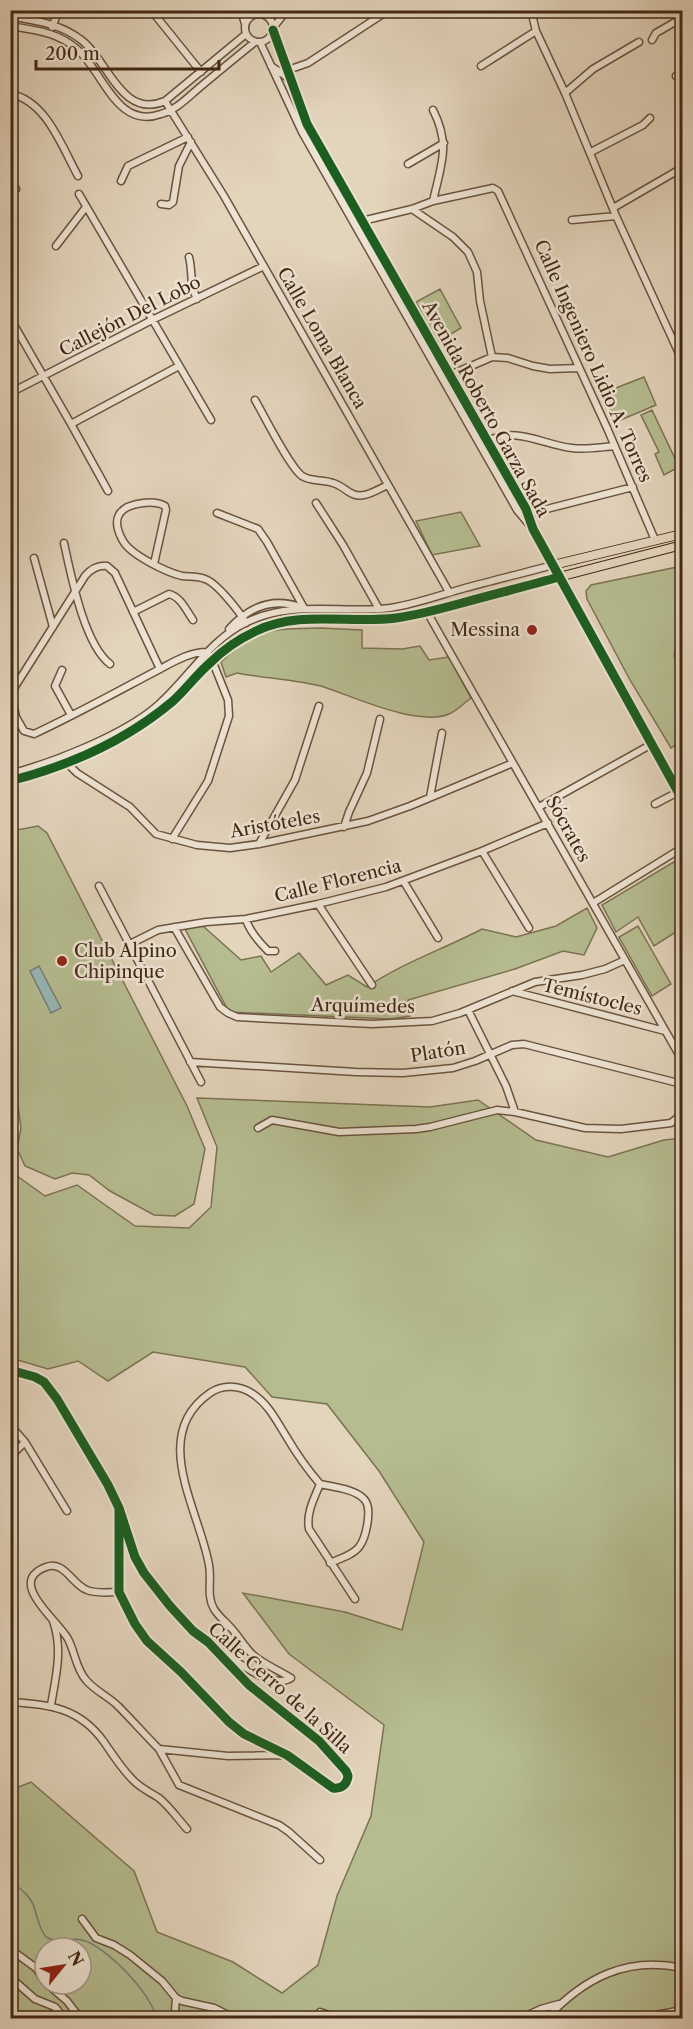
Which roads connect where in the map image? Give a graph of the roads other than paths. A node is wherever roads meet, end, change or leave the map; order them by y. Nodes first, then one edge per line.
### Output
1 (59, 10) edge
2 (151, 10) edge
3 (241, 10) edge
4 (282, 10) edge
5 (287, 10) edge
6 (388, 10) edge
7 (531, 10) edge
8 (265, 14) edge
9 (11, 17) edge
10 (682, 18) edge
11 (53, 24) junction
12 (245, 24) junction
13 (10, 26) edge
14 (273, 29) junction
15 (536, 31) junction
16 (51, 33) junction
17 (246, 34) junction
18 (652, 40) dead end
19 (258, 42) junction
20 (639, 42) dead end
21 (270, 66) junction
22 (481, 66) dead end
23 (288, 70) junction
24 (201, 72) junction
25 (291, 80) junction
26 (565, 93) junction
27 (10, 94) edge
28 (165, 101) junction
29 (171, 110) junction
30 (433, 110) dead end
31 (293, 112) junction
32 (650, 118) dead end
33 (315, 139) junction
34 (190, 140) junction
35 (444, 143) junction
36 (591, 152) junction
37 (408, 165) dead end
38 (682, 168) edge
39 (326, 173) junction
40 (78, 176) dead end
41 (10, 180) edge
42 (121, 181) dead end
43 (16, 189) dead end
44 (79, 194) dead end
45 (433, 201) junction
46 (161, 204) dead end
47 (86, 207) junction
48 (613, 208) junction
49 (412, 209) junction
50 (616, 216) junction
51 (572, 220) dead end
52 (362, 221) junction
53 (57, 246) dead end
54 (189, 257) dead end
55 (264, 266) junction
56 (197, 299) junction
57 (10, 318) edge
58 (152, 320) junction
59 (492, 357) junction
60 (682, 360) edge
61 (179, 366) junction
62 (579, 368) junction
63 (450, 375) junction
64 (43, 377) junction
65 (442, 379) junction
66 (10, 393) edge
67 (255, 400) dead end
68 (211, 420) dead end
69 (71, 424) junction
70 (488, 441) junction
71 (615, 446) junction
72 (388, 485) junction
73 (633, 487) junction
74 (108, 491) dead end
75 (316, 502) dead end
76 (218, 513) dead end
77 (529, 513) junction
78 (522, 517) junction
79 (533, 529) junction
80 (682, 534) edge
81 (656, 540) junction
82 (64, 543) dead end
83 (682, 545) edge
84 (34, 558) dead end
85 (154, 564) junction
86 (553, 565) junction
87 (560, 577) junction
88 (449, 592) junction
89 (75, 594) junction
90 (304, 608) junction
91 (379, 609) junction
92 (133, 612) junction
93 (427, 612) junction
94 (242, 615) junction
95 (193, 620) dead end
96 (246, 623) junction
97 (53, 627) junction
98 (221, 638) junction
99 (227, 650) junction
100 (203, 653) junction
101 (211, 661) junction
102 (110, 664) dead end
103 (160, 669) junction
104 (62, 670) dead end
105 (11, 693) edge
106 (319, 706) dead end
107 (71, 715) junction
108 (380, 719) dead end
109 (442, 733) dead end
110 (652, 744) junction
111 (64, 759) junction
112 (513, 763) junction
113 (10, 774) edge
114 (10, 781) edge
115 (678, 792) junction
116 (430, 797) junction
117 (682, 799) edge
118 (655, 804) dead end
119 (539, 807) junction
120 (548, 823) junction
121 (344, 827) junction
122 (172, 839) junction
123 (259, 844) junction
124 (682, 848) edge
125 (482, 851) junction
126 (404, 882) junction
127 (99, 886) dead end
128 (592, 903) junction
129 (318, 904) junction
130 (246, 919) junction
131 (174, 927) junction
132 (529, 928) dead end
133 (438, 938) dead end
134 (130, 944) junction
135 (275, 951) dead end
136 (625, 960) junction
137 (372, 985) dead end
138 (512, 991) junction
139 (468, 1010) junction
140 (665, 1030) junction
141 (680, 1049) edge
142 (490, 1054) junction
143 (682, 1060) edge
144 (190, 1062) junction
145 (201, 1082) dead end
146 (682, 1084) edge
147 (515, 1112) junction
148 (682, 1114) edge
149 (258, 1128) dead end
150 (10, 1370) edge
151 (10, 1425) edge
152 (25, 1442) junction
153 (10, 1457) edge
154 (320, 1484) junction
155 (119, 1508) junction
156 (67, 1511) dead end
157 (330, 1563) junction
158 (119, 1592) junction
159 (355, 1599) dead end
160 (51, 1618) junction
161 (208, 1642) junction
162 (10, 1702) edge
163 (51, 1705) junction
164 (159, 1749) junction
165 (287, 1755) junction
166 (187, 1829) dead end
167 (320, 1860) dead end
168 (82, 1920) dead end
169 (10, 1949) edge
170 (33, 1966) edge
171 (682, 1968) edge
172 (10, 1977) edge
173 (61, 1996) edge
174 (176, 1998) junction
175 (560, 2004) junction
176 (682, 2010) edge
177 (320, 2012) dead end
178 (523, 2018) edge
179 (64, 2019) edge
180 (80, 2019) edge
181 (178, 2019) edge
182 (234, 2019) edge
183 (338, 2019) edge
184 (547, 2019) edge
185 (641, 2019) edge

1 - 11 street
2 - 24 street
3 - 12 street
4 - 8 street
5 - 14 street
6 - 23 street
7 - 15 street
8 - 12 street
8 - 14 street
9 - 11 street
10 - 18 street
11 - 16 street
11 - 28 street
12 - 17 street
13 - 16 street
14 - 19 street
14 - 23 street, Avenida Roberto Garza Sada
15 - 22 street
15 - 26 street
16 - 29 street
17 - 19 street
17 - 24 street
19 - 21 street, Avenida Roberto Garza Sada
19 - 29 street
20 - 26 street
21 - 25 street
21 - 31 street, Avenida Roberto Garza Sada
23 - 25 street, Avenida Roberto Garza Sada
24 - 28 street
25 - 33 street, Avenida Roberto Garza Sada
26 - 36 street
27 - 40 street
28 - 29 street, Calle Loma Blanca
29 - 34 street, Calle Loma Blanca
30 - 35 street
31 - 33 street
31 - 39 street, Avenida Roberto Garza Sada
32 - 36 street
33 - 39 street
33 - 52 street, Avenida Roberto Garza Sada
34 - 42 street
34 - 46 street
34 - 55 street, Calle Loma Blanca
35 - 37 street
35 - 45 street
36 - 48 street
38 - 48 street
39 - 65 street, Avenida Roberto Garza Sada
41 - 43 street
44 - 47 street
45 - 49 street
45 - 62 street, Calle Ingeniero Lidio A. Torres
47 - 53 street
47 - 58 street
48 - 50 street
49 - 52 street
49 - 59 street
50 - 51 street
50 - 60 street
52 - 63 street, Avenida Roberto Garza Sada
54 - 56 street
55 - 56 street, Callejón Del Lobo
55 - 72 street, Calle Loma Blanca
56 - 58 street, Callejón Del Lobo
57 - 64 street
58 - 61 street
58 - 64 street, Callejón Del Lobo
59 - 62 street
59 - 63 street
61 - 68 street
61 - 69 street
62 - 71 street, Calle Ingeniero Lidio A. Torres
63 - 65 street
63 - 70 street, Avenida Roberto Garza Sada
64 - 66 street, Callejón Del Lobo
64 - 69 street
65 - 78 street, Avenida Roberto Garza Sada
67 - 72 street
69 - 74 street
70 - 71 street
70 - 77 street, Avenida Roberto Garza Sada
71 - 73 street, Calle Ingeniero Lidio A. Torres
72 - 88 street, Calle Loma Blanca
73 - 77 street
73 - 81 street, Calle Ingeniero Lidio A. Torres
75 - 91 street
76 - 90 street
77 - 78 street
77 - 79 street, Avenida Roberto Garza Sada
78 - 79 street, Avenida Roberto Garza Sada
79 - 86 street, Avenida Roberto Garza Sada
80 - 81 main road
81 - 86 main road
82 - 89 street
83 - 87 main road
84 - 97 street
85 - 85 street
85 - 94 street
86 - 87 street, Avenida Roberto Garza Sada
86 - 88 street
87 - 93 street
87 - 110 street, Avenida Roberto Garza Sada
88 - 91 street
89 - 92 street
89 - 97 street
89 - 102 street
90 - 91 street
90 - 94 street
90 - 96 street
92 - 95 street
92 - 103 street
93 - 99 street
93 - 112 street, Sócrates
94 - 96 street
94 - 98 street
96 - 98 street
97 - 105 street
98 - 99 street
98 - 100 street
99 - 101 street
100 - 101 street
100 - 103 street
100 - 111 street
101 - 111 street
101 - 122 street
103 - 107 street
104 - 107 street
105 - 107 street
106 - 123 street
108 - 121 street
109 - 116 street
110 - 115 street, Avenida Roberto Garza Sada
110 - 119 street
111 - 113 street
111 - 114 street
111 - 122 street, Aristóteles
112 - 116 street, Aristóteles
112 - 119 street, Sócrates
115 - 117 street, Avenida Roberto Garza Sada
115 - 118 street
116 - 121 street, Aristóteles
119 - 120 street, Sócrates
120 - 125 street, Calle Florencia
120 - 128 street, Sócrates
121 - 123 street, Aristóteles
122 - 123 street, Aristóteles
124 - 128 street
125 - 126 street, Calle Florencia
125 - 132 street
126 - 129 street, Calle Florencia
126 - 133 street
127 - 134 street
128 - 136 street, Sócrates
129 - 130 street, Calle Florencia
129 - 137 street
130 - 131 street, Calle Florencia
130 - 135 street
131 - 134 street, Calle Florencia
131 - 139 street, Arquímedes
134 - 144 street
136 - 138 street, Arquímedes
136 - 140 street, Sócrates
138 - 139 street, Arquímedes
138 - 140 street, Temístocles
139 - 142 street
140 - 141 street, Sócrates
141 - 143 street, Sócrates
142 - 144 street, Platón
142 - 146 street, Platón
142 - 147 street
144 - 145 street
147 - 148 street
147 - 149 street
150 - 155 street, Calle Cerro de la Silla
151 - 152 street
152 - 153 street
152 - 156 street
154 - 157 street
154 - 157 street
154 - 161 street
155 - 158 street
155 - 161 street, Calle Cerro de la Silla
157 - 159 street
158 - 160 street
158 - 165 street, Calle Cerro de la Silla
160 - 163 street
160 - 164 street
161 - 165 street, Calle Cerro de la Silla
162 - 163 street
163 - 166 street
164 - 165 street
164 - 167 street
168 - 174 street
169 - 170 street
171 - 175 street
172 - 179 street
173 - 180 street
174 - 181 street
174 - 182 street
175 - 178 street
175 - 184 street
176 - 185 street
177 - 183 street

